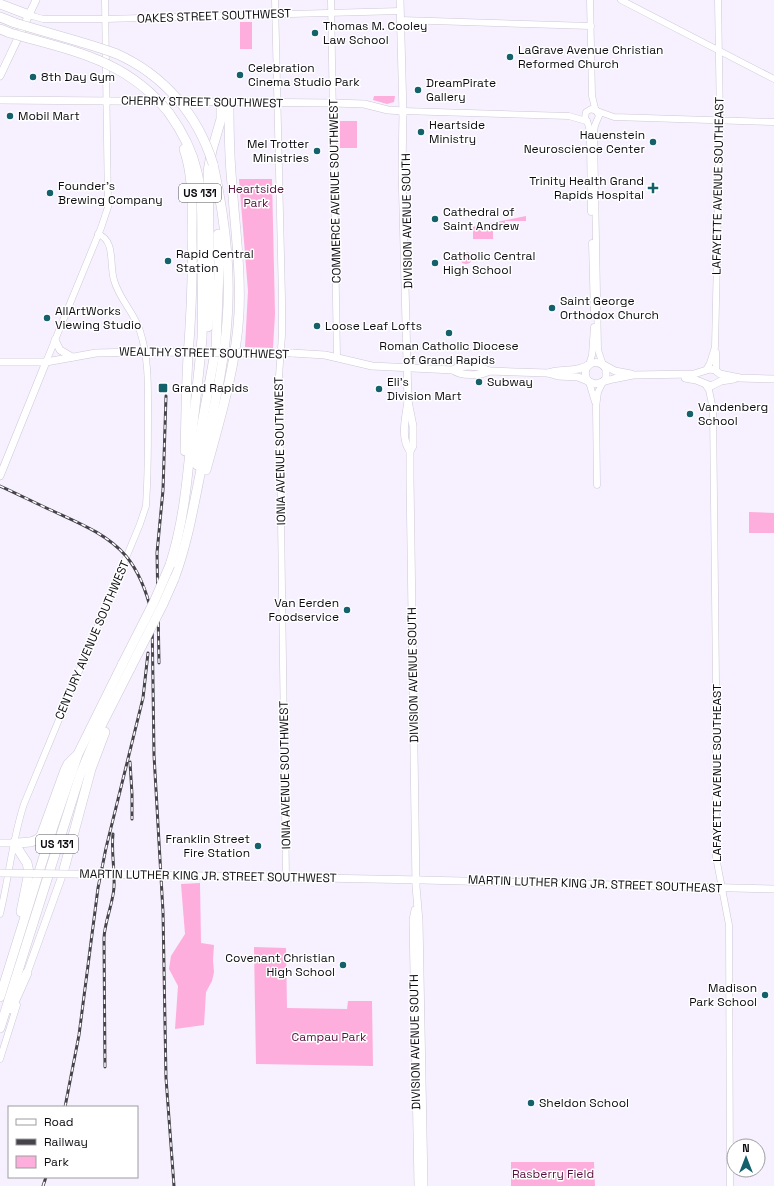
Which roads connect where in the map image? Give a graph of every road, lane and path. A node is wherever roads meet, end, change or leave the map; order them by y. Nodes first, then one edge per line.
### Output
1 (36, 0) edge
2 (105, 0) edge
3 (275, 0) edge
4 (331, 0) edge
5 (400, 0) edge
6 (590, 0) edge
7 (620, 0) edge
8 (718, 0) edge
9 (0, 4) edge
10 (400, 11) junction
11 (331, 13) junction
12 (276, 14) junction
13 (29, 15) junction
14 (0, 17) edge
15 (105, 19) junction
16 (401, 20) junction
17 (591, 26) junction
18 (0, 29) edge
19 (718, 51) junction
20 (0, 76) edge
21 (774, 79) edge
22 (592, 96) junction
23 (0, 100) edge
24 (107, 101) junction
25 (225, 102) junction
26 (277, 102) junction
27 (333, 103) junction
28 (403, 111) junction
29 (586, 111) junction
30 (597, 111) junction
31 (169, 113) junction
32 (569, 116) junction
33 (614, 117) junction
34 (597, 120) junction
35 (720, 120) junction
36 (587, 121) junction
37 (774, 122) edge
38 (213, 164) junction
39 (98, 234) junction
40 (55, 340) junction
41 (715, 347) junction
42 (189, 352) junction
43 (216, 352) junction
44 (72, 357) junction
45 (337, 358) junction
46 (0, 362) edge
47 (46, 362) junction
48 (589, 365) junction
49 (603, 365) junction
50 (408, 368) junction
51 (706, 370) junction
52 (716, 371) junction
53 (199, 373) junction
54 (548, 373) junction
55 (634, 374) junction
56 (662, 375) junction
57 (740, 378) junction
58 (774, 379) edge
59 (589, 382) junction
60 (603, 382) junction
61 (716, 383) junction
62 (705, 384) junction
63 (596, 407) junction
64 (712, 409) junction
65 (0, 476) edge
66 (597, 485) dead end
67 (196, 497) junction
68 (193, 507) junction
69 (182, 516) junction
70 (127, 665) junction
71 (118, 692) junction
72 (78, 754) junction
73 (0, 843) edge
74 (14, 843) junction
75 (0, 873) edge
76 (63, 874) junction
77 (286, 878) junction
78 (416, 880) junction
79 (722, 888) junction
80 (774, 889) edge
81 (416, 899) junction
82 (0, 914) edge
83 (8, 972) junction
84 (27, 973) junction
85 (0, 997) edge
86 (0, 1028) edge
87 (0, 1034) edge
88 (0, 1058) edge
89 (418, 1186) edge
90 (424, 1186) edge
91 (730, 1186) edge

1 - 13 main road
2 - 15 street
3 - 12 street, IONIA AVENUE SOUTHWEST
4 - 11 street, COMMERCE AVENUE SOUTHWEST
5 - 10 main road, DIVISION AVENUE SOUTH
6 - 17 street
7 - 19 street
8 - 19 street, LAFAYETTE AVENUE SOUTHEAST
9 - 13 highway
10 - 11 street, OAKES STREET SOUTHWEST
10 - 16 main road, DIVISION AVENUE SOUTH
11 - 12 street, OAKES STREET SOUTHWEST
11 - 27 street, COMMERCE AVENUE SOUTHWEST
12 - 15 street, OAKES STREET SOUTHWEST
12 - 26 street, IONIA AVENUE SOUTHWEST
13 - 15 street, OAKES STREET SOUTHWEST
13 - 20 main road
14 - 38 highway, US 131, bridge
15 - 24 street
16 - 17 street
16 - 28 main road, DIVISION AVENUE SOUTH
17 - 22 street
18 - 31 highway, US 131, bridge
19 - 21 street
19 - 35 street, LAFAYETTE AVENUE SOUTHEAST
22 - 29 street
22 - 30 street
23 - 24 main road, CHERRY STREET SOUTHWEST
24 - 25 main road, CHERRY STREET SOUTHWEST
24 - 39 street
25 - 26 main road, CHERRY STREET SOUTHWEST
25 - 53 highway
25 - 68 highway
26 - 27 main road, CHERRY STREET SOUTHWEST
26 - 77 street, IONIA AVENUE SOUTHWEST
27 - 28 main road, CHERRY STREET SOUTHWEST
27 - 45 street, COMMERCE AVENUE SOUTHWEST
28 - 32 street
28 - 50 main road, DIVISION AVENUE SOUTH
29 - 30 street
29 - 32 street
29 - 36 street
30 - 33 street
30 - 34 street
31 - 42 highway
31 - 53 highway, US 131
32 - 36 street
33 - 34 street
33 - 35 street
34 - 36 street
34 - 49 street
35 - 37 street
35 - 41 street, LAFAYETTE AVENUE SOUTHEAST
36 - 48 street
38 - 43 highway
38 - 67 highway, US 131
39 - 40 street
39 - 74 street, CENTURY AVENUE SOUTHWEST
40 - 44 main road
40 - 47 street
41 - 51 street, LAFAYETTE AVENUE SOUTHEAST
41 - 52 street
42 - 43 main road, WEALTHY STREET SOUTHWEST, bridge
42 - 44 main road, WEALTHY STREET SOUTHWEST, bridge
42 - 69 highway
43 - 45 main road, WEALTHY STREET SOUTHWEST, bridge
43 - 67 highway
44 - 47 main road, WEALTHY STREET SOUTHWEST
45 - 50 main road, WEALTHY STREET SOUTHWEST
46 - 47 main road, WEALTHY STREET SOUTHWEST
47 - 65 main road
48 - 49 main road
48 - 54 main road
48 - 59 main road
49 - 55 main road
49 - 60 main road
50 - 54 main road, WEALTHY STREET SOUTHWEST
50 - 78 main road, DIVISION AVENUE SOUTH
51 - 52 main road
51 - 56 main road
51 - 62 main road
52 - 57 main road
52 - 61 main road
53 - 69 highway, US 131
54 - 59 main road
55 - 56 main road
55 - 60 main road
56 - 62 main road
57 - 58 main road
57 - 61 main road
59 - 60 main road
59 - 63 street
60 - 63 street
61 - 62 main road
61 - 64 street
62 - 64 street, LAFAYETTE AVENUE SOUTHEAST
63 - 66 street
64 - 79 street, LAFAYETTE AVENUE SOUTHEAST
67 - 68 highway, US 131
68 - 70 highway, US 131, bridge
69 - 70 highway, US 131, bridge
70 - 71 highway, US 131
70 - 72 highway, US 131
71 - 76 highway
71 - 86 highway, US 131
72 - 74 highway
72 - 83 highway, US 131
73 - 74 main road
74 - 82 street, CENTURY AVENUE SOUTHWEST
74 - 83 highway
75 - 76 main road, MARTIN LUTHER KING JR. STREET SOUTHWEST, bridge
76 - 77 main road, MARTIN LUTHER KING JR. STREET SOUTHWEST, bridge
76 - 84 main road
77 - 78 main road, MARTIN LUTHER KING JR. STREET SOUTHWEST
78 - 79 main road, MARTIN LUTHER KING JR. STREET SOUTHEAST
78 - 81 main road, DIVISION AVENUE SOUTH
79 - 80 main road, MARTIN LUTHER KING JR. STREET SOUTHEAST
79 - 91 street, LAFAYETTE AVENUE SOUTHEAST
81 - 89 main road, DIVISION AVENUE SOUTH
81 - 90 main road, DIVISION AVENUE SOUTH
83 - 85 highway, US 131
84 - 87 highway
84 - 88 street

